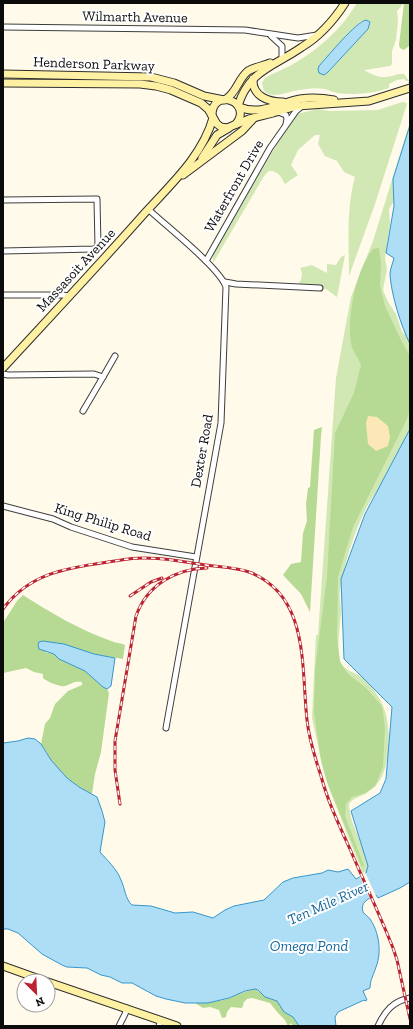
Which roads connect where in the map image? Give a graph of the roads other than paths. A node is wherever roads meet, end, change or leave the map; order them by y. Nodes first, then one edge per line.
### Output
1 (345, 3) edge
2 (3, 27) edge
3 (267, 34) junction
4 (318, 35) junction
5 (282, 59) junction
6 (6, 75) edge
7 (253, 79) junction
8 (3, 84) edge
9 (407, 89) edge
10 (225, 100) junction
11 (291, 101) junction
12 (356, 102) junction
13 (305, 105) junction
14 (239, 107) junction
15 (277, 112) junction
16 (212, 117) junction
17 (255, 117) junction
18 (286, 125) junction
19 (233, 126) junction
20 (183, 175) junction
21 (167, 188) junction
22 (3, 200) edge
23 (148, 210) junction
24 (3, 250) edge
25 (206, 261) junction
26 (225, 282) junction
27 (320, 288) dead end
28 (3, 295) edge
29 (69, 296) junction
30 (115, 356) dead end
31 (3, 368) edge
32 (3, 374) edge
33 (102, 377) junction
34 (83, 411) dead end
35 (3, 506) edge
36 (196, 557) junction
37 (166, 728) dead end
38 (3, 966) edge
39 (24, 973) edge
40 (56, 984) edge
41 (410, 998) edge
42 (127, 1008) junction
43 (160, 1023) edge
44 (119, 1026) edge
45 (177, 1026) edge
46 (378, 1026) edge

1 - 4 main road
2 - 3 street, Wilmarth Avenue
3 - 4 street, Wilmarth Avenue
3 - 5 street
4 - 5 main road
5 - 7 main road
5 - 10 main road
6 - 10 main road, Henderson Parkway
7 - 11 main road
7 - 14 main road
8 - 16 main road, Henderson Parkway
9 - 12 main road, Henderson Parkway
10 - 14 main road, Henderson Parkway
10 - 16 main road
11 - 12 main road, Henderson Parkway
11 - 14 main road, Henderson Parkway
12 - 13 main road, Henderson Parkway
13 - 15 main road, Henderson Parkway
13 - 18 street, Waterfront Drive
14 - 19 main road
15 - 17 main road, Henderson Parkway
15 - 18 street
16 - 19 main road, Henderson Parkway
16 - 21 main road, Massasoit Avenue
17 - 19 main road, Henderson Parkway
17 - 20 main road
18 - 25 street, Waterfront Drive
19 - 20 main road, Massasoit Avenue
20 - 21 main road, Massasoit Avenue
21 - 23 main road, Massasoit Avenue
22 - 24 street
23 - 25 street
23 - 29 main road, Massasoit Avenue
25 - 26 street
26 - 27 street
26 - 36 street, Dexter Road
28 - 29 street
29 - 31 main road, Massasoit Avenue
30 - 33 street
32 - 33 street
33 - 34 street
35 - 36 street, King Philip Road
36 - 37 street, Dexter Road
38 - 39 main road
40 - 42 main road
41 - 46 street
42 - 43 main road
42 - 44 street
43 - 45 main road

